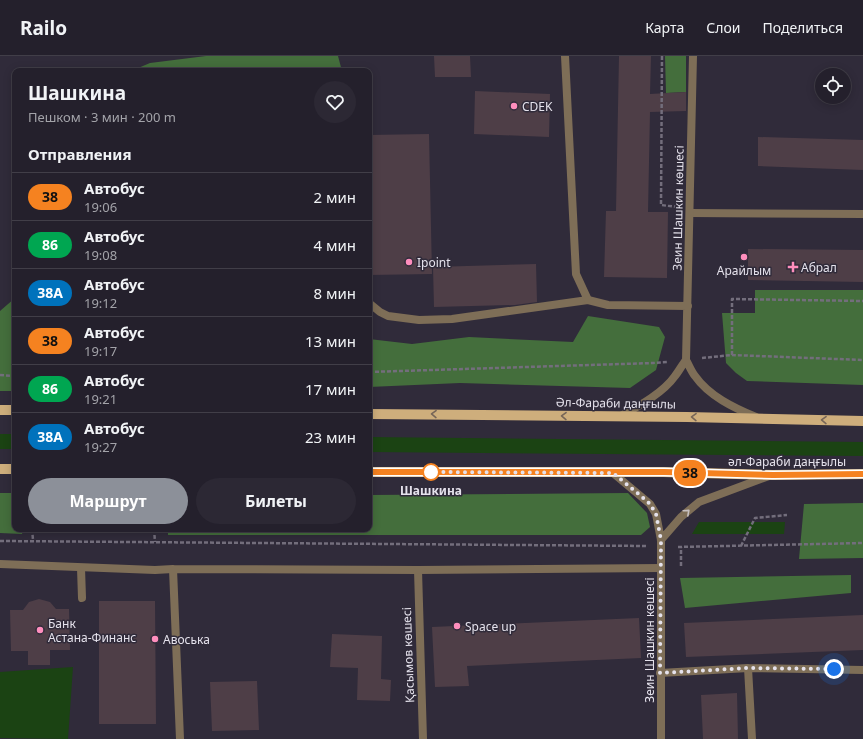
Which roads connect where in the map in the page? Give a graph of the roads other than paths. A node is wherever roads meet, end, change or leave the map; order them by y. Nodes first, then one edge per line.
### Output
1 (565, 56) edge
2 (693, 56) edge
3 (690, 210) junction
4 (863, 214) edge
5 (588, 300) junction
6 (372, 305) edge
7 (688, 306) junction
8 (686, 360) junction
9 (0, 410) edge
10 (12, 410) edge
11 (372, 414) edge
12 (621, 416) junction
13 (760, 419) junction
14 (863, 420) edge
15 (0, 469) edge
16 (12, 469) edge
17 (372, 472) edge
18 (613, 473) junction
19 (863, 474) edge
20 (773, 475) junction
21 (661, 540) junction
22 (0, 564) edge
23 (81, 568) junction
24 (661, 568) junction
25 (173, 569) junction
26 (418, 570) junction
27 (82, 598) dead end
28 (748, 668) junction
29 (863, 670) edge
30 (660, 673) junction
31 (180, 739) edge
32 (423, 739) edge
33 (661, 739) edge
34 (752, 739) edge

1 - 5 street
2 - 3 street, Зеин Шашкин көшесі
3 - 4 street
3 - 7 street, Зеин Шашкин көшесі
5 - 6 street
5 - 7 street
7 - 8 street, Зеин Шашкин көшесі
8 - 12 street
8 - 13 street
9 - 10 main road
12 -> 11 main road, Әл-Фараби даңғылы
13 -> 12 main road, Әл-Фараби даңғылы
14 -> 13 main road, Әл-Фараби даңғылы
15 - 16 main road
17 - 18 main road
18 - 20 main road, әл-Фараби даңғылы
18 - 21 street, Зеин Шашкин көшесі
19 - 20 main road, әл-Фараби даңғылы
21 -> 20 street
21 - 24 street, Зеин Шашкин көшесі
22 - 23 street
23 - 25 street
23 - 27 street
24 - 26 street
24 - 30 street, Зеин Шашкин көшесі
25 - 26 street
25 - 31 street
26 - 32 street, Қасымов көшесі
28 - 29 street
28 - 30 street
28 - 34 street
30 - 33 street, Зеин Шашкин көшесі

